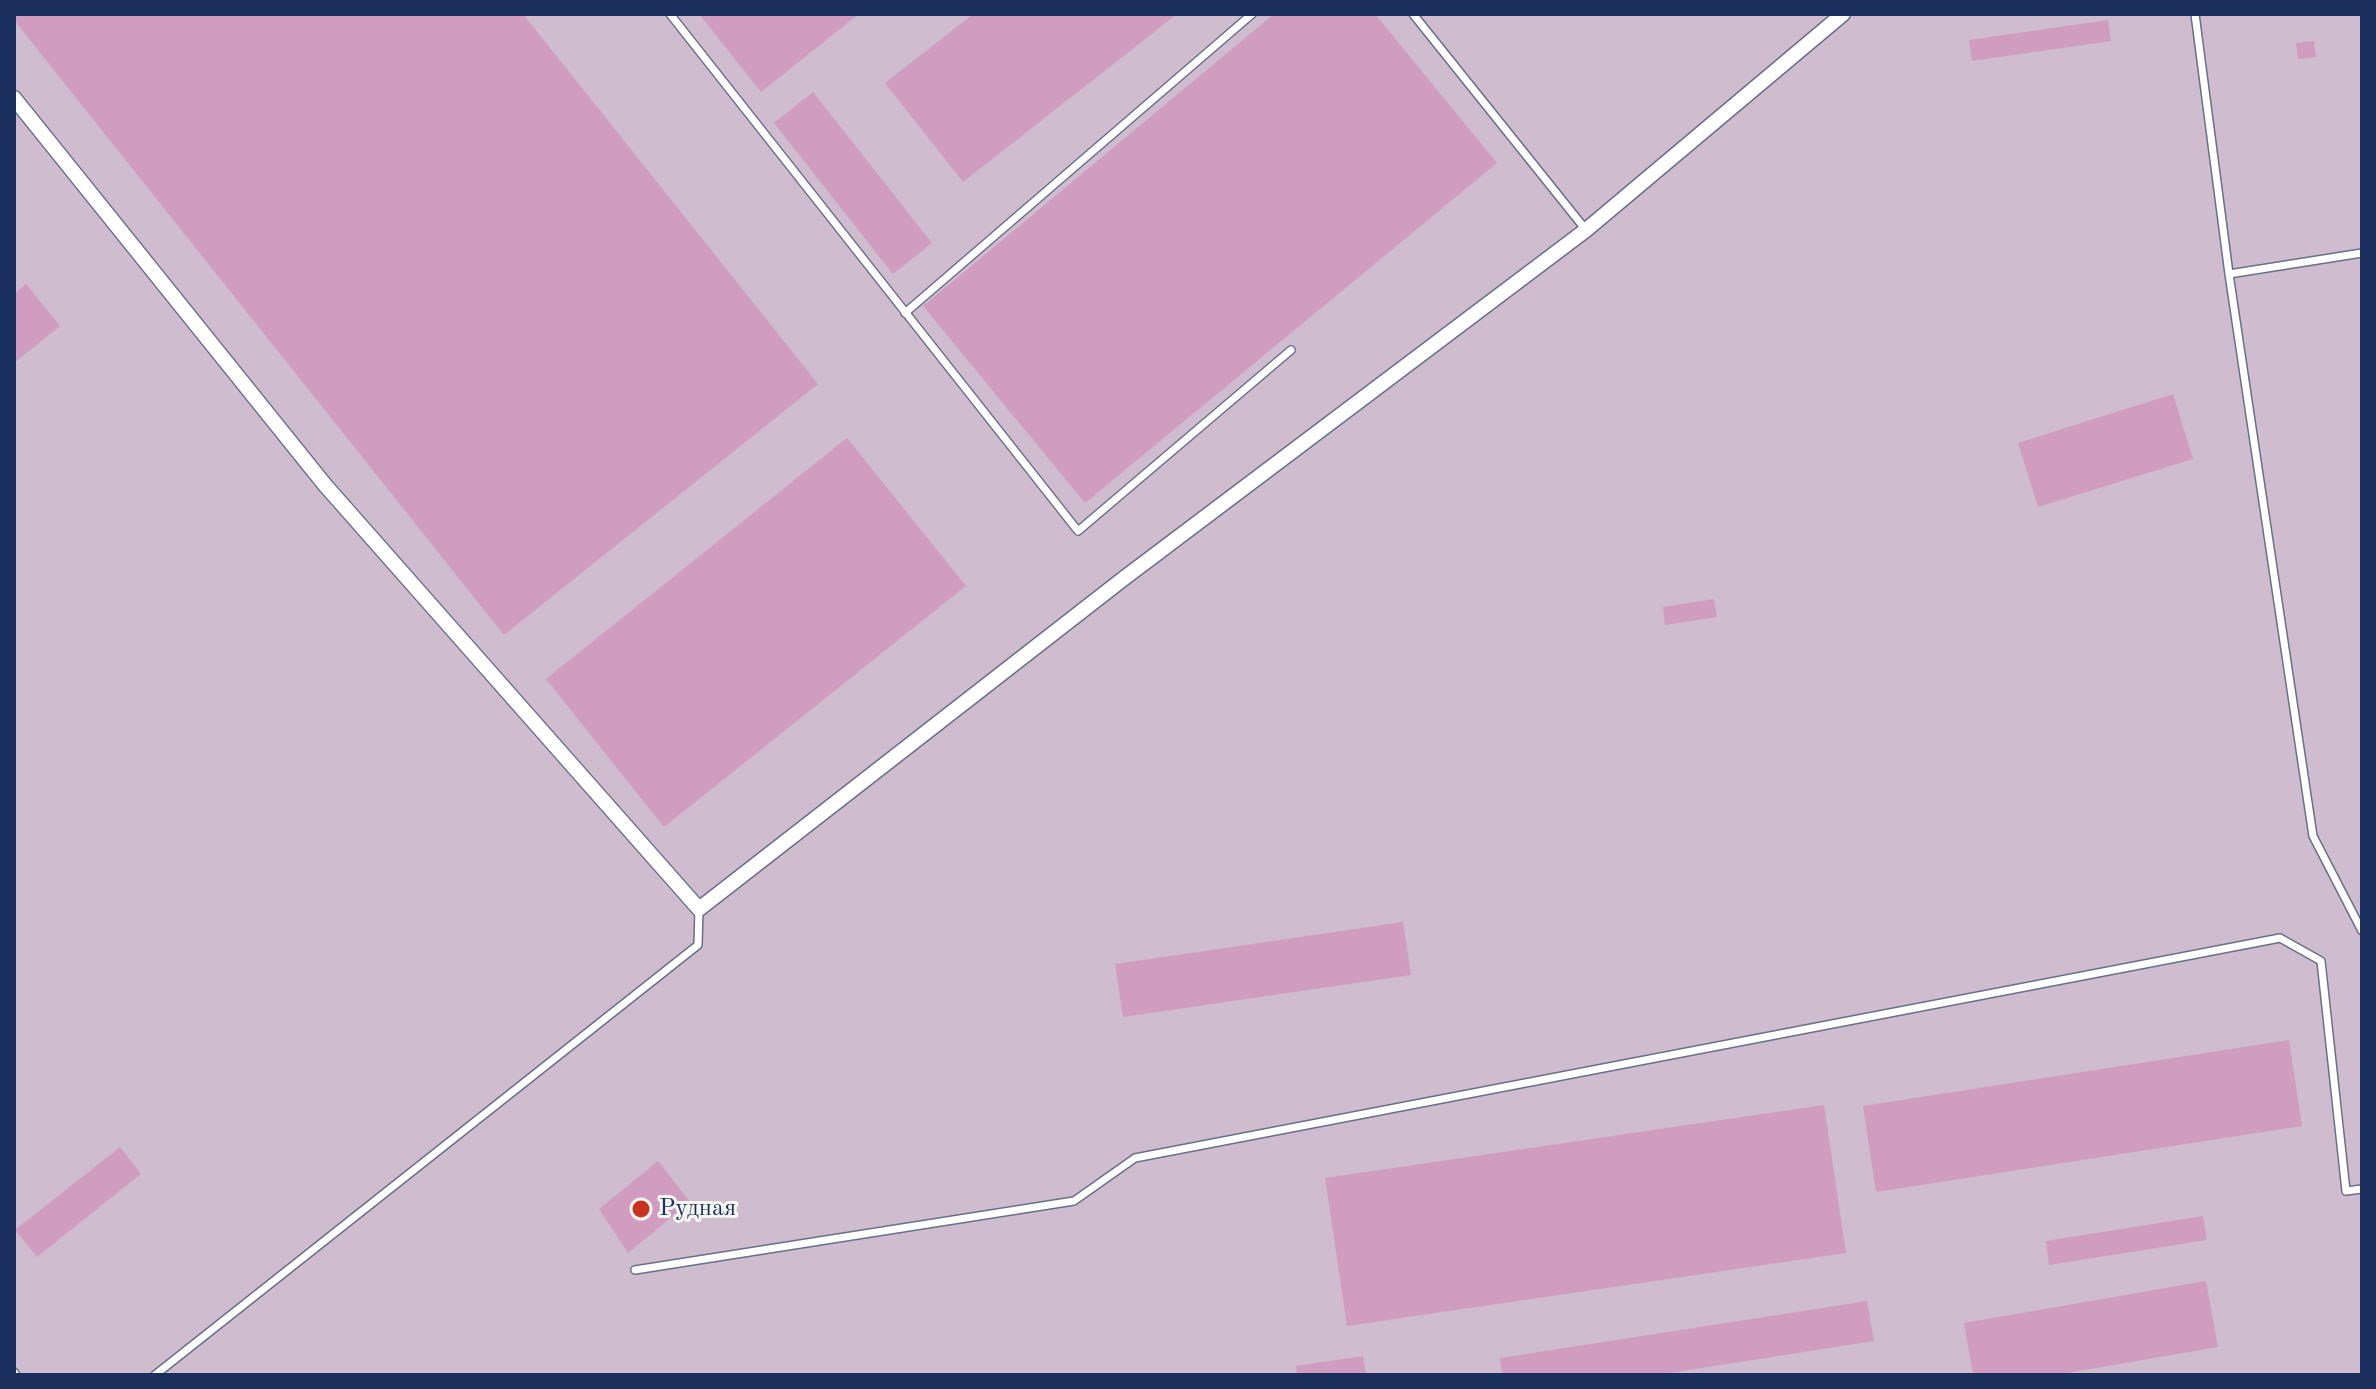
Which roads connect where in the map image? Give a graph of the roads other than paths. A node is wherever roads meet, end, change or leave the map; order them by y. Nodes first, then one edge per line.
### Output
1 (670, 14) edge
2 (1252, 14) edge
3 (1413, 14) edge
4 (1843, 14) edge
5 (2195, 14) edge
6 (14, 99) edge
7 (1586, 230) junction
8 (2362, 253) edge
9 (2229, 274) junction
10 (905, 313) junction
11 (1291, 350) dead end
12 (699, 909) junction
13 (2362, 931) edge
14 (2362, 1189) edge
15 (635, 1270) dead end
16 (155, 1375) edge

1 - 10 lane
2 - 10 lane
3 - 7 lane
4 - 7 street
5 - 9 lane
6 - 12 street
7 - 12 street
8 - 9 lane
9 - 13 lane
10 - 11 lane
12 - 16 lane
14 - 15 lane

